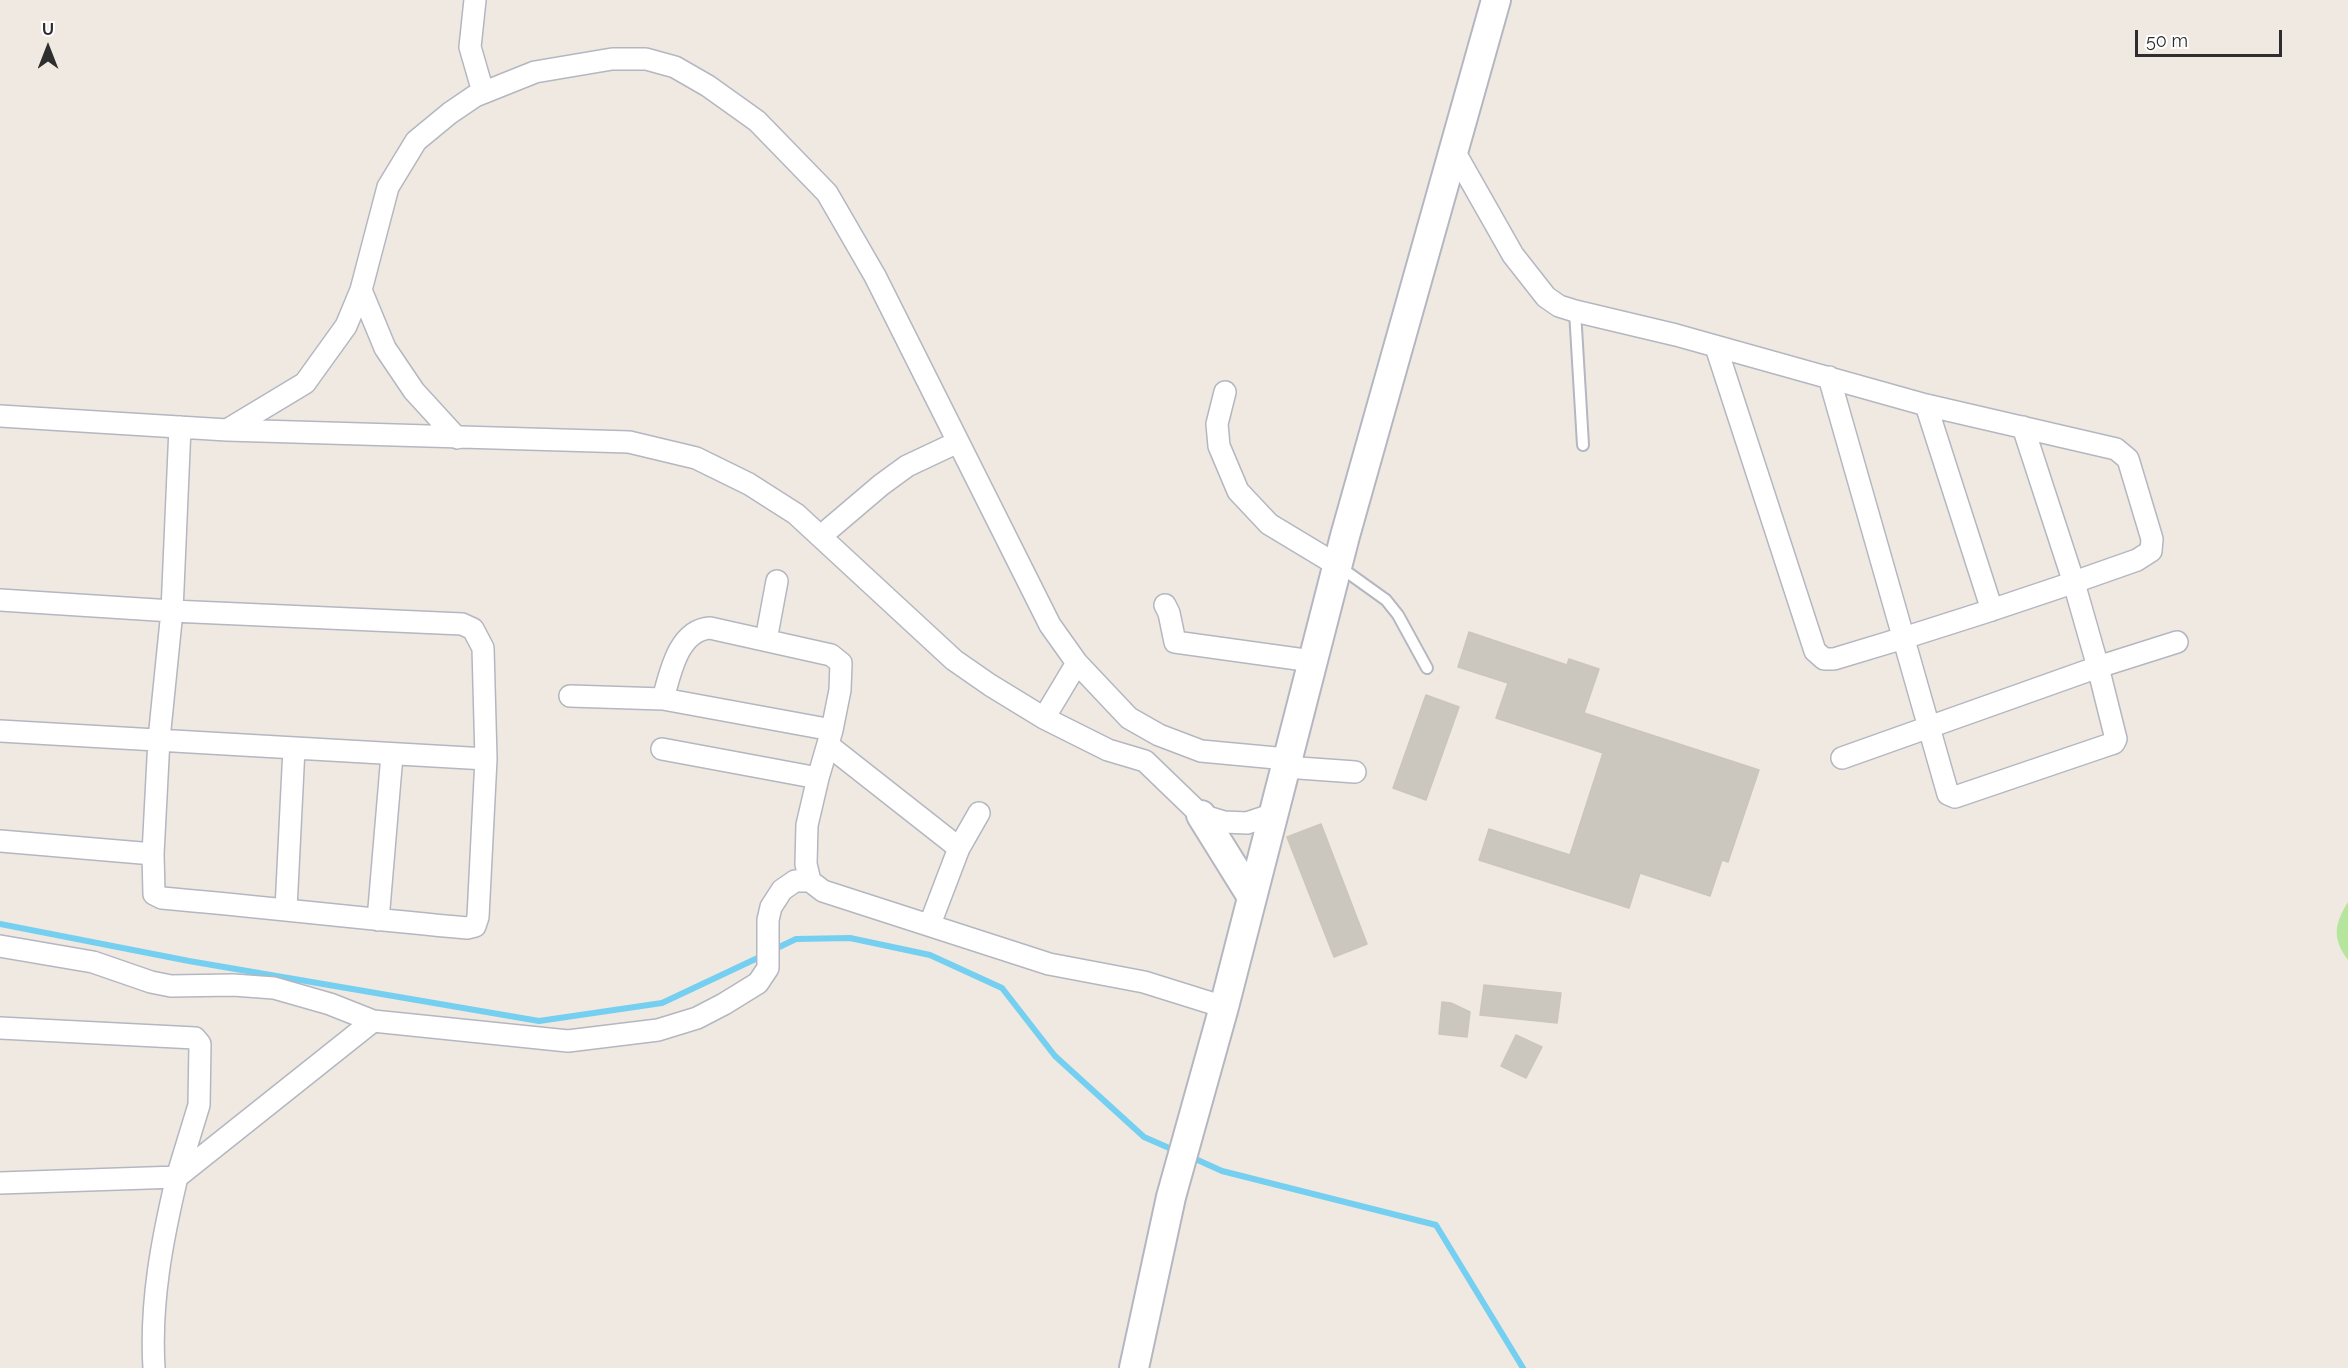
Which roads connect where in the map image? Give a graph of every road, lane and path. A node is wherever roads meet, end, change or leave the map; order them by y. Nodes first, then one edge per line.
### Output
1 (475, 0) edge
2 (1496, 0) edge
3 (483, 92) junction
4 (1454, 151) junction
5 (361, 291) junction
6 (1575, 311) junction
7 (1716, 347) junction
8 (1829, 377) junction
9 (1225, 392) dead end
10 (1926, 405) junction
11 (0, 416) edge
12 (180, 427) junction
13 (2023, 427) junction
14 (226, 430) junction
15 (458, 438) junction
16 (958, 442) junction
17 (1583, 445) dead end
18 (821, 536) junction
19 (1338, 565) junction
20 (777, 581) dead end
21 (2074, 583) junction
22 (0, 600) edge
23 (1166, 605) dead end
24 (1992, 610) junction
25 (172, 611) junction
26 (1904, 639) junction
27 (766, 640) junction
28 (2176, 642) dead end
29 (1312, 662) junction
30 (1077, 663) junction
31 (2098, 667) junction
32 (1427, 668) dead end
33 (570, 696) dead end
34 (663, 699) junction
35 (1044, 718) junction
36 (1928, 726) junction
37 (0, 731) edge
38 (1159, 735) junction
39 (830, 737) junction
40 (159, 739) junction
41 (294, 748) junction
42 (662, 749) dead end
43 (392, 755) junction
44 (1842, 758) dead end
45 (486, 759) junction
46 (1145, 761) junction
47 (1286, 763) junction
48 (1355, 772) dead end
49 (818, 778) junction
50 (979, 813) dead end
51 (1274, 814) junction
52 (1201, 815) junction
53 (0, 841) edge
54 (959, 848) junction
55 (153, 854) junction
56 (810, 881) junction
57 (1252, 897) junction
58 (286, 909) junction
59 (378, 920) junction
60 (930, 924) junction
61 (0, 946) edge
62 (1224, 1007) junction
63 (373, 1021) junction
64 (0, 1028) edge
65 (177, 1177) junction
66 (0, 1183) edge
67 (154, 1368) edge
68 (1134, 1368) edge

1 - 3 street
2 - 4 street
3 - 5 street
3 - 16 street
4 - 6 street
4 - 19 street
5 - 14 street
5 - 15 street
6 - 7 street
6 - 17 lane
7 - 8 street
7 - 26 street
8 - 10 street
8 - 26 street
9 - 19 street
10 - 13 street
10 - 24 street
11 - 12 street
12 - 14 street
12 - 25 street
13 - 21 street
13 - 21 street
14 - 15 street
15 - 18 street
16 - 18 street
16 - 30 street
18 - 35 street
19 - 29 street
19 - 32 lane
20 - 27 street
21 - 24 street
21 - 31 street
22 - 25 street
23 - 29 street
24 - 26 street
25 - 40 street
25 - 45 street
26 - 36 street
27 - 34 street
27 - 39 street
28 - 31 street
29 - 47 street
30 - 35 street
30 - 38 street
31 - 36 street
31 - 36 street
33 - 34 street
34 - 39 street
35 - 46 street
36 - 44 street
37 - 40 street
38 - 46 street
38 - 47 street
39 - 49 street
39 - 54 street
40 - 41 street
40 - 55 street
41 - 43 street
41 - 58 street
42 - 49 street
43 - 45 street
43 - 59 street
45 - 59 street
46 - 52 street
47 - 48 street
47 - 51 street
49 - 56 street
50 - 54 street
51 - 52 street
51 - 57 street
52 - 57 street
53 - 55 street
54 - 60 street
55 - 58 street
56 - 60 street
56 - 63 street
57 - 62 street
58 - 59 street
60 - 62 street
61 - 63 street
62 - 68 street
63 - 65 street
64 - 65 street
65 - 66 street
65 - 67 street

